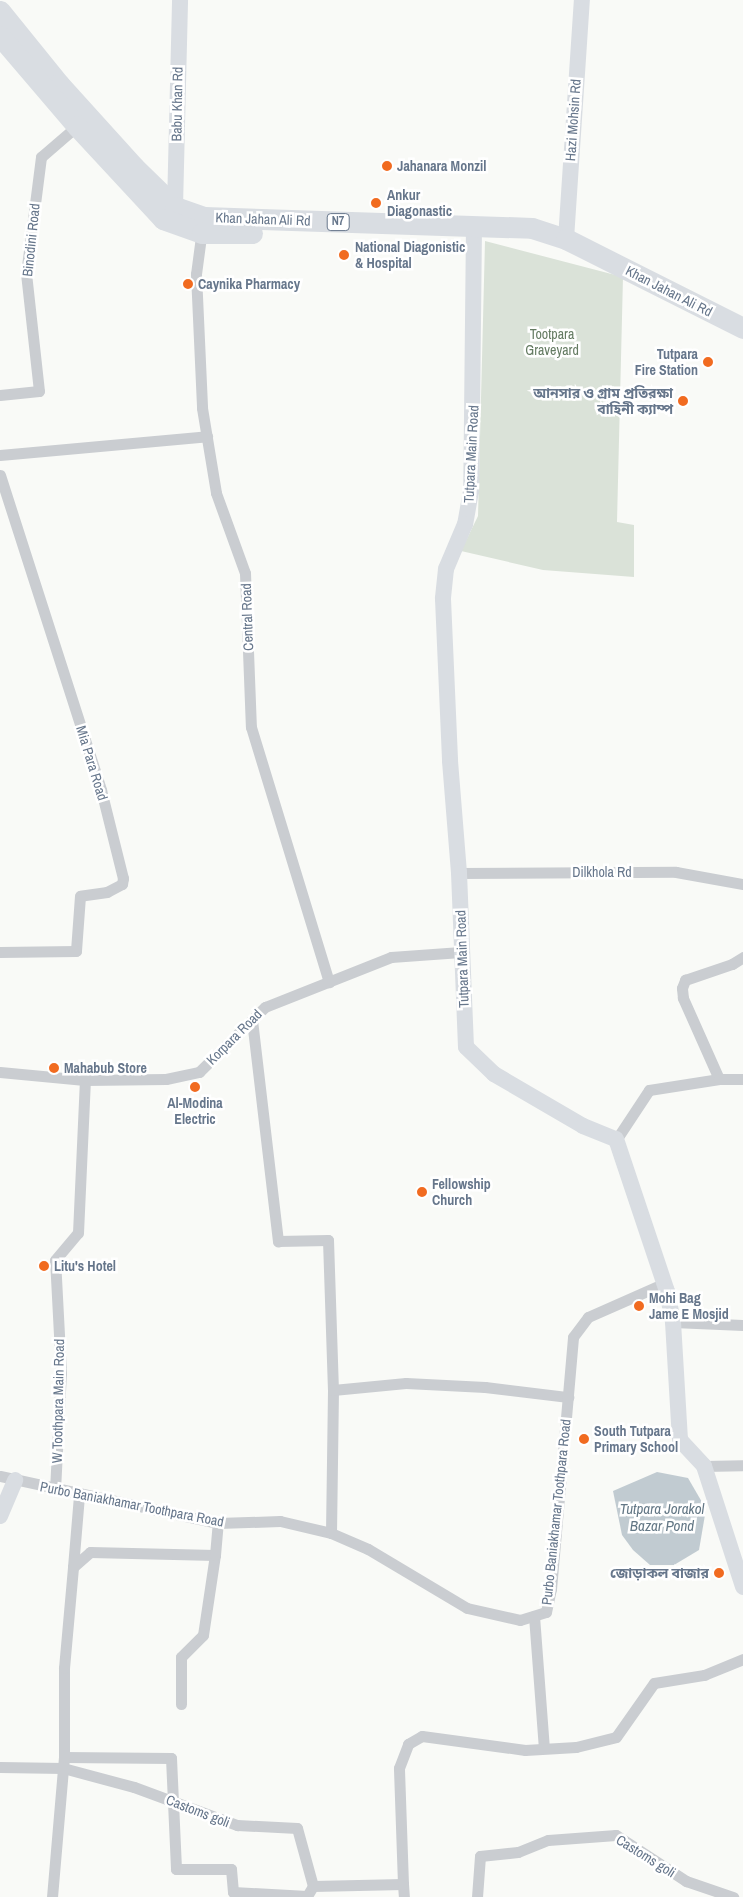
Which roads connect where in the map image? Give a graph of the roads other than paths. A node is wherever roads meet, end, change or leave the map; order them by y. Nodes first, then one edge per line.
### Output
1 (180, 0) edge
2 (582, 0) edge
3 (0, 11) edge
4 (0, 36) edge
5 (77, 126) junction
6 (175, 207) junction
7 (203, 225) junction
8 (474, 232) junction
9 (566, 239) junction
10 (743, 328) edge
11 (743, 342) edge
12 (0, 395) edge
13 (207, 436) junction
14 (0, 455) edge
15 (0, 475) edge
16 (460, 874) junction
17 (743, 884) edge
18 (0, 952) edge
19 (461, 952) junction
20 (743, 957) edge
21 (329, 982) junction
22 (252, 1020) junction
23 (0, 1072) edge
24 (719, 1079) junction
25 (85, 1080) junction
26 (743, 1080) edge
27 (616, 1140) junction
28 (665, 1283) junction
29 (673, 1322) junction
30 (743, 1325) edge
31 (332, 1390) junction
32 (568, 1397) junction
33 (743, 1465) edge
34 (704, 1466) junction
35 (8, 1478) edge
36 (55, 1490) junction
37 (79, 1495) junction
38 (0, 1516) edge
39 (218, 1523) junction
40 (331, 1533) junction
41 (737, 1547) edge
42 (215, 1555) junction
43 (74, 1568) junction
44 (743, 1586) edge
45 (534, 1616) junction
46 (743, 1659) edge
47 (181, 1704) dead end
48 (544, 1748) junction
49 (64, 1763) junction
50 (0, 1766) edge
51 (175, 1802) junction
52 (403, 1884) junction
53 (313, 1886) junction
54 (52, 1897) edge
55 (404, 1897) edge
56 (477, 1897) edge
57 (733, 1897) edge

1 - 6 street, Babu Khan Rd
2 - 9 street, Hazi Mohsin Rd
3 - 6 highway, Khan Jahan Ali Rd / N7
4 - 5 highway, Khan Jahan Ali Rd / N7
5 - 7 highway, Khan Jahan Ali Rd / N7
5 - 12 street, Binodini Road
6 - 7 highway, Khan Jahan Ali Rd / N7
7 - 8 highway, Khan Jahan Ali Rd / N7
7 - 13 street, Central Road
8 - 9 highway, Khan Jahan Ali Rd / N7
8 - 11 highway, Khan Jahan Ali Rd / N7
8 - 16 street, Tutpara Main Road
9 - 10 highway, Khan Jahan Ali Rd / N7
13 - 14 street
13 - 21 street, Central Road
15 - 18 street, Mia Para Road
16 - 17 street, Dilkhola Rd
16 - 19 street, Tutpara Main Road
19 - 21 street, Korpara Road
19 - 27 street, Tutpara Main Road
20 - 24 street
21 - 22 street, Korpara Road
22 - 25 street, Korpara Road
22 - 31 street
23 - 25 street, Korpara Road
24 - 26 street
24 - 27 street
25 - 36 street, W Toothpara Main Road
27 - 28 street
28 - 29 street
28 - 32 street, Purbo Baniakhamar Toothpara Road
29 - 30 street
29 - 34 street
31 - 32 street
31 - 40 street
32 - 45 street, Purbo Baniakhamar Toothpara Road
33 - 34 street
34 - 41 street
35 - 36 street, Purbo Baniakhamar Toothpara Road
35 - 38 street
36 - 37 street, Purbo Baniakhamar Toothpara Road
37 - 39 street, Purbo Baniakhamar Toothpara Road
37 - 43 street
39 - 40 street, Purbo Baniakhamar Toothpara Road
39 - 42 street
40 - 45 street, Purbo Baniakhamar Toothpara Road
41 - 44 street
42 - 43 street
42 - 47 street
43 - 49 street
45 - 48 street
46 - 48 street
48 - 52 street
49 - 50 street, Castoms goli
49 - 51 street, Castoms goli
49 - 51 street
49 - 54 street
51 - 53 street, Castoms goli
51 - 53 street
52 - 53 street
52 - 55 street
56 - 57 street, Castoms goli

